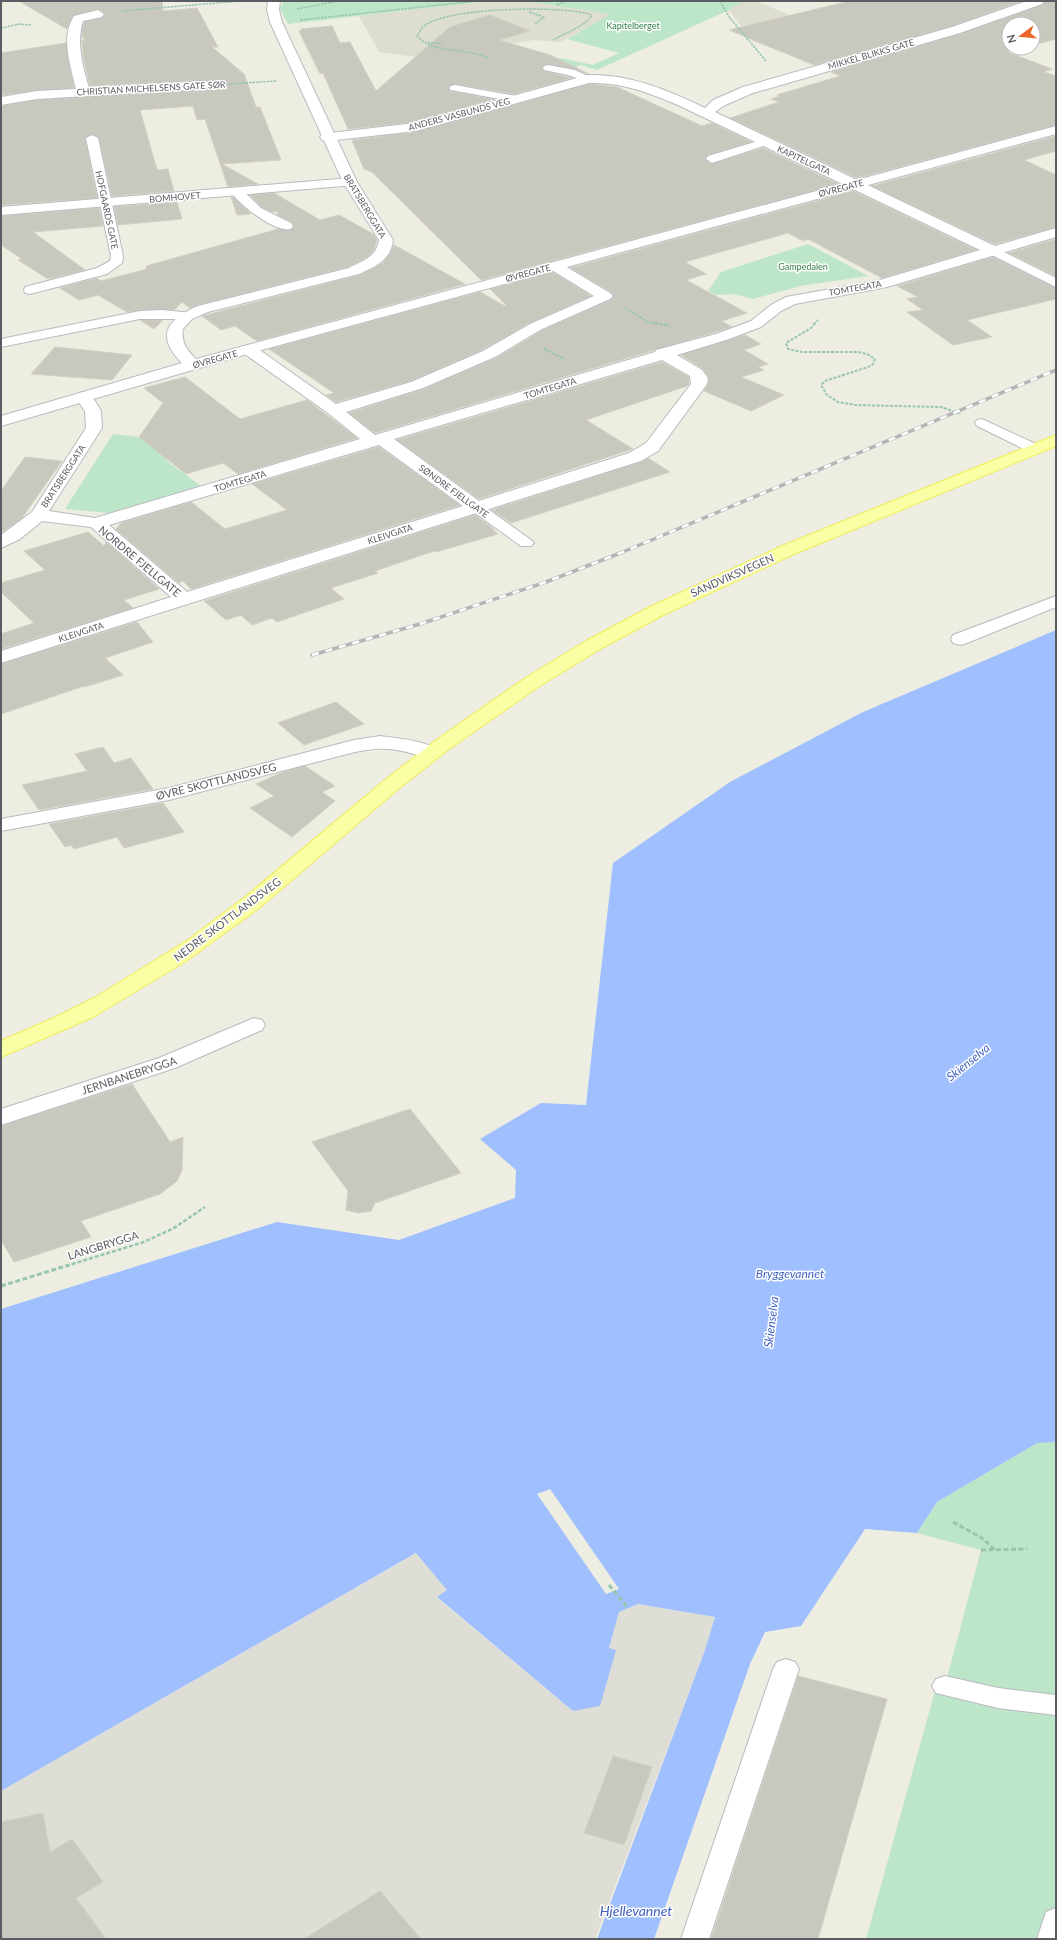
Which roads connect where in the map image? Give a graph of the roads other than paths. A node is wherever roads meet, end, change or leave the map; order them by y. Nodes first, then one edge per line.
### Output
1 (274, 1) edge
2 (1038, 1) edge
3 (98, 14) road end
4 (548, 68) dead end
5 (588, 79) junction
6 (205, 85) road end
7 (455, 88) dead end
8 (83, 92) junction
9 (516, 99) junction
10 (1, 101) edge
11 (707, 113) junction
12 (1056, 130) edge
13 (328, 137) junction
14 (92, 138) dead end
15 (765, 142) junction
16 (712, 159) dead end
17 (350, 182) junction
18 (857, 184) junction
19 (237, 192) junction
20 (104, 203) junction
21 (1, 212) edge
22 (287, 226) dead end
23 (1056, 232) edge
24 (994, 251) junction
25 (555, 266) junction
26 (1056, 283) edge
27 (30, 290) dead end
28 (187, 316) junction
29 (1, 342) edge
30 (248, 349) junction
31 (662, 353) junction
32 (194, 365) junction
33 (83, 398) junction
34 (334, 410) junction
35 (1, 421) edge
36 (982, 423) road end
37 (378, 440) junction
38 (1056, 440) edge
39 (1035, 449) junction
40 (476, 507) junction
41 (38, 515) junction
42 (96, 524) junction
43 (1, 542) edge
44 (526, 543) dead end
45 (184, 599) junction
46 (1056, 602) edge
47 (960, 639) dead end
48 (1, 657) edge
49 (430, 753) junction
50 (1, 825) edge
51 (254, 1025) dead end
52 (1, 1050) edge
53 (1, 1117) edge
54 (786, 1669) dead end
55 (945, 1686) dead end
56 (1056, 1705) edge
57 (1056, 1920) edge
58 (695, 1939) edge
59 (1051, 1939) edge

1 - 13 street, BRATSBERGGATA
2 - 11 street, MIKKEL BLIKKS GATE
3 - 8 street
4 - 5 lane
5 - 9 street, ANDERS VASBUNDS VEG
5 - 11 street, KAPITELGATA
6 - 8 street, CHRISTIAN MICHELSENS GATE SØR
7 - 9 lane
8 - 10 street, CHRISTIAN MICHELSENS GATE SØR
9 - 13 street, ANDERS VASBUNDS VEG
11 - 15 street, KAPITELGATA
12 - 18 street, ØVREGATE
13 - 17 street, BRATSBERGGATA
14 - 20 lane, HOFGAARDS GATE
15 - 16 lane
15 - 18 street, KAPITELGATA
17 - 19 street, BOMHOVET
17 - 28 street, BRATSBERGGATA
18 - 24 street, KAPITELGATA
18 - 25 street, ØVREGATE
19 - 20 street, BOMHOVET
19 - 22 lane
20 - 21 street, BOMHOVET
20 - 27 lane, HOFGAARDS GATE
23 - 24 street, TOMTEGATA
24 - 26 lane, KAPITELGATA
24 - 31 street, TOMTEGATA
25 - 30 street, ØVREGATE
25 - 34 street
28 - 29 lane
28 - 32 street
30 - 32 street, ØVREGATE
30 - 34 street, SØNDRE FJELLGATE
31 - 37 street, TOMTEGATA
31 - 40 street, KLEIVGATA
32 - 33 street, ØVREGATE
33 - 35 street, ØVREGATE
33 - 41 street, BRATSBERGGATA
34 - 37 street, SØNDRE FJELLGATE
36 - 39 lane
37 - 40 street, SØNDRE FJELLGATE
37 - 42 street, TOMTEGATA
38 - 39 main road, SANDVIKSVEGEN
39 - 49 main road, SANDVIKSVEGEN
40 - 44 lane, SØNDRE FJELLGATE
40 - 45 street, KLEIVGATA
41 - 42 street, TOMTEGATA
41 - 43 street, BRATSBERGGATA
42 - 45 street, NORDRE FJELLGATE
45 - 48 street, KLEIVGATA
46 - 47 street
49 - 50 street, ØVRE SKOTTLANDSVEG
49 - 52 main road, NEDRE SKOTTLANDSVEG
51 - 53 street, JERNBANEBRYGGA
54 - 58 lane
55 - 56 lane
57 - 59 lane

